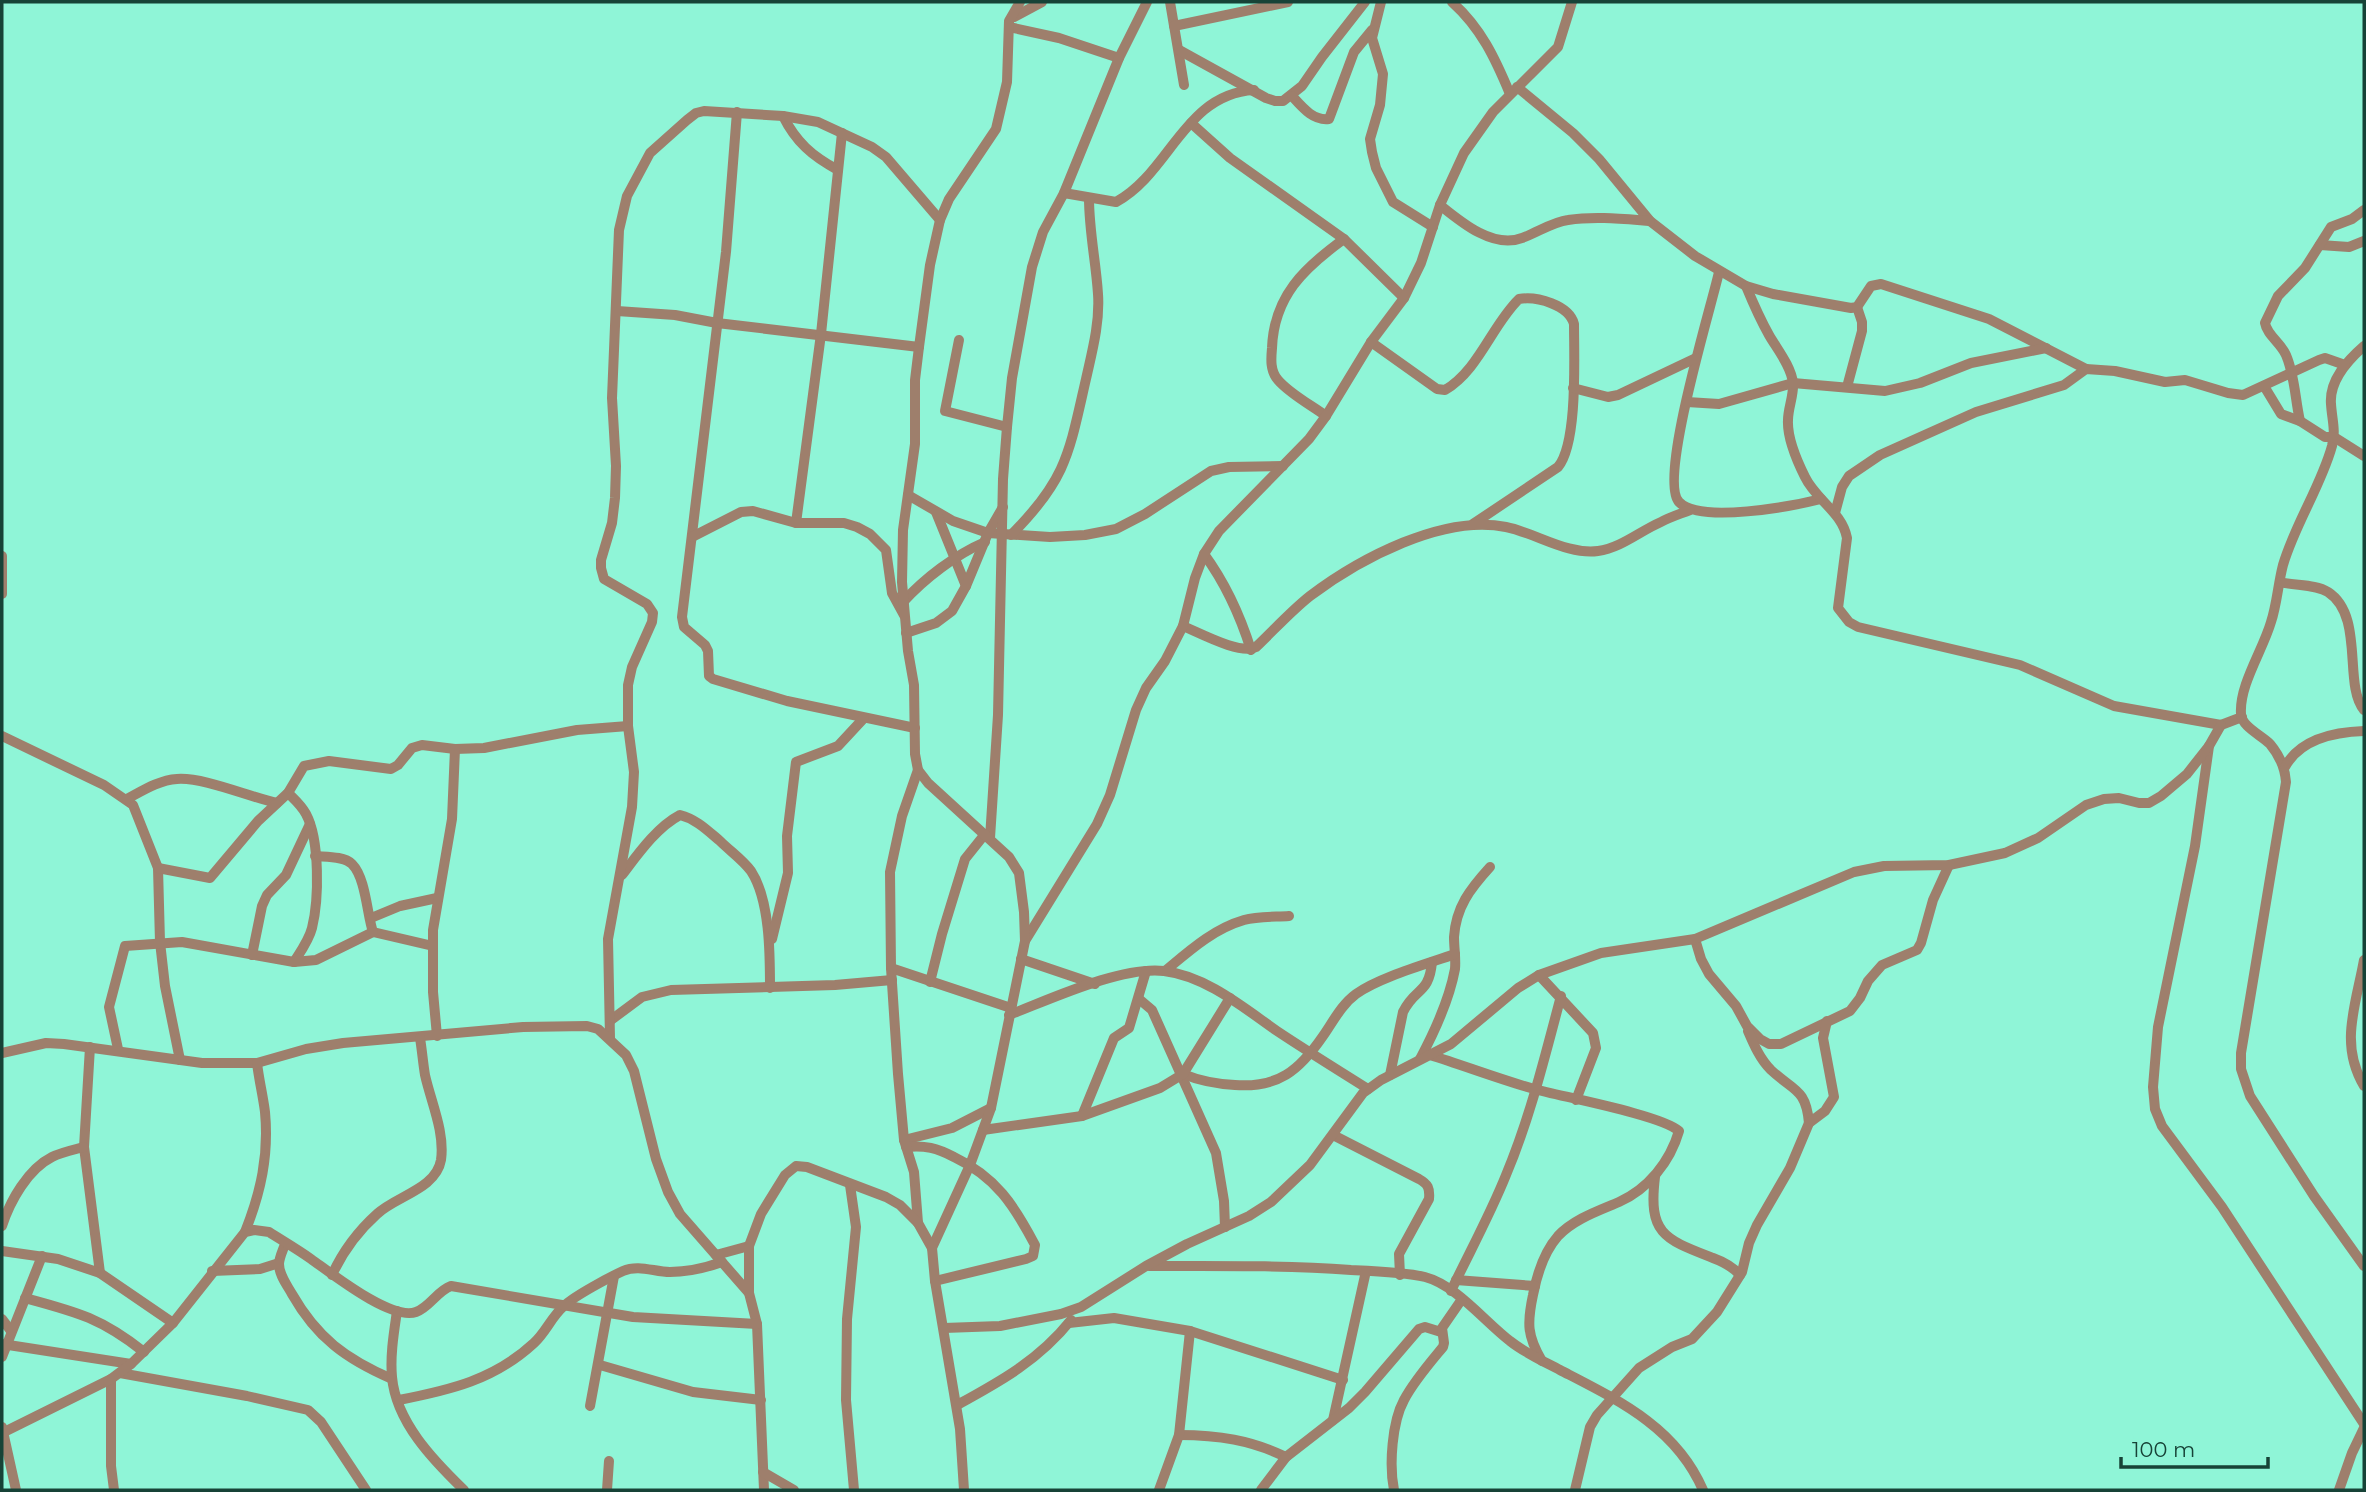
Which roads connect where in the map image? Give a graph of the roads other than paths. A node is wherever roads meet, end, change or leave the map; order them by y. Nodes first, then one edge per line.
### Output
1 (1020, 2) edge
2 (1042, 2) edge
3 (1147, 2) edge
4 (1170, 2) edge
5 (1288, 2) edge
6 (1365, 2) edge
7 (1381, 2) edge
8 (1452, 2) edge
9 (1572, 2) edge
10 (1011, 22) junction
11 (1174, 26) junction
12 (1374, 28) junction
13 (1179, 50) junction
14 (1119, 58) junction
15 (1184, 85) dead end
16 (1254, 90) junction
17 (1513, 90) junction
18 (1292, 96) junction
19 (737, 112) junction
20 (783, 116) junction
21 (1191, 123) junction
22 (842, 133) junction
23 (838, 170) junction
24 (1064, 193) junction
25 (1089, 198) junction
26 (1440, 205) junction
27 (2364, 210) edge
28 (940, 220) junction
29 (1650, 221) junction
30 (1433, 227) junction
31 (1344, 239) junction
32 (2364, 241) edge
33 (2320, 245) junction
34 (1719, 272) junction
35 (1746, 286) junction
36 (1404, 298) junction
37 (1857, 307) junction
38 (617, 311) junction
39 (717, 323) junction
40 (821, 334) junction
41 (959, 340) dead end
42 (1371, 342) junction
43 (2364, 346) edge
44 (919, 347) junction
45 (2047, 348) junction
46 (1696, 358) junction
47 (2345, 365) junction
48 (2086, 369) junction
49 (2292, 373) junction
50 (1793, 383) junction
51 (2264, 386) junction
52 (1847, 387) junction
53 (1573, 388) junction
54 (1687, 402) junction
55 (1326, 416) junction
56 (2300, 421) junction
57 (1006, 427) junction
58 (2334, 437) junction
59 (2364, 456) edge
60 (1283, 466) junction
61 (908, 495) junction
62 (1821, 499) junction
63 (1003, 507) junction
64 (1690, 510) junction
65 (936, 512) junction
66 (1835, 513) junction
67 (796, 523) junction
68 (1473, 524) junction
69 (1007, 535) junction
70 (692, 537) junction
71 (986, 538) junction
72 (1204, 554) junction
73 (2, 556) edge
74 (956, 559) junction
75 (2280, 582) junction
76 (966, 586) junction
77 (2, 594) edge
78 (904, 602) junction
79 (905, 615) junction
80 (1183, 626) junction
81 (906, 633) junction
82 (1251, 650) junction
83 (2364, 710) edge
84 (864, 718) junction
85 (2242, 718) junction
86 (2221, 724) junction
87 (628, 726) junction
88 (915, 728) junction
89 (2364, 731) edge
90 (2, 736) edge
91 (2209, 746) junction
92 (455, 749) junction
93 (2285, 767) junction
94 (918, 770) junction
95 (288, 793) junction
96 (127, 799) junction
97 (278, 803) junction
98 (310, 824) junction
99 (987, 836) junction
100 (315, 856) junction
101 (1949, 865) junction
102 (1490, 867) dead end
103 (158, 868) junction
104 (620, 878) junction
105 (437, 898) junction
106 (1289, 916) dead end
107 (371, 918) junction
108 (373, 932) junction
109 (1695, 939) junction
110 (1025, 941) junction
111 (160, 942) junction
112 (433, 946) junction
113 (770, 946) junction
114 (1455, 954) junction
115 (252, 955) junction
116 (1021, 959) junction
117 (2364, 960) edge
118 (294, 962) junction
119 (1432, 962) junction
120 (891, 968) junction
121 (1146, 971) junction
122 (1165, 971) junction
123 (1539, 975) junction
124 (892, 980) junction
125 (930, 982) junction
126 (1095, 984) junction
127 (770, 988) junction
128 (1561, 996) junction
129 (1230, 998) junction
130 (1139, 999) junction
131 (1010, 1011) junction
132 (611, 1020) junction
133 (1827, 1021) junction
134 (1746, 1026) junction
135 (437, 1036) junction
136 (420, 1038) junction
137 (610, 1038) junction
138 (90, 1047) junction
139 (118, 1049) junction
140 (2, 1052) edge
141 (1311, 1053) junction
142 (1430, 1055) junction
143 (180, 1060) junction
144 (1419, 1060) junction
145 (257, 1063) junction
146 (1182, 1075) junction
147 (1390, 1075) junction
148 (2364, 1086) edge
149 (1368, 1089) junction
150 (1535, 1089) junction
151 (1576, 1100) junction
152 (991, 1108) junction
153 (1082, 1116) junction
154 (1809, 1123) junction
155 (983, 1130) junction
156 (1333, 1135) junction
157 (905, 1144) junction
158 (84, 1147) junction
159 (970, 1165) junction
160 (1655, 1177) junction
161 (850, 1185) junction
162 (918, 1223) junction
163 (2, 1226) edge
164 (1225, 1227) junction
165 (245, 1232) junction
166 (285, 1244) junction
167 (749, 1246) junction
168 (932, 1248) junction
169 (2, 1251) edge
170 (42, 1256) junction
171 (719, 1259) junction
172 (279, 1263) junction
173 (1146, 1266) junction
174 (2364, 1266) edge
175 (212, 1271) junction
176 (1366, 1271) junction
177 (100, 1273) junction
178 (332, 1275) junction
179 (1400, 1275) junction
180 (1740, 1275) junction
181 (614, 1276) junction
182 (1456, 1280) junction
183 (935, 1281) junction
184 (1535, 1286) junction
185 (1451, 1291) junction
186 (749, 1293) junction
187 (25, 1298) junction
188 (1462, 1299) junction
189 (563, 1306) junction
190 (1081, 1307) junction
191 (397, 1311) junction
192 (609, 1313) junction
193 (2, 1319) edge
194 (1069, 1323) junction
195 (173, 1324) junction
196 (757, 1324) junction
197 (944, 1328) junction
198 (11, 1331) junction
199 (1190, 1331) junction
200 (1441, 1332) junction
201 (4, 1344) edge
202 (144, 1352) junction
203 (2, 1357) edge
204 (1543, 1361) junction
205 (131, 1364) junction
206 (600, 1365) junction
207 (115, 1376) junction
208 (392, 1379) junction
209 (1343, 1380) junction
210 (1615, 1398) junction
211 (399, 1400) junction
212 (761, 1400) junction
213 (957, 1405) junction
214 (590, 1406) dead end
215 (1333, 1420) junction
216 (2364, 1426) edge
217 (3, 1431) edge
218 (1179, 1435) junction
219 (1286, 1457) junction
220 (609, 1461) dead end
221 (763, 1472) junction
222 (16, 1490) edge
223 (114, 1490) edge
224 (366, 1490) edge
225 (464, 1490) edge
226 (607, 1490) edge
227 (764, 1490) edge
228 (794, 1490) edge
229 (854, 1490) edge
230 (964, 1490) edge
231 (1159, 1490) edge
232 (1261, 1490) edge
233 (1394, 1490) edge
234 (1575, 1490) edge
235 (1703, 1490) edge
236 (2339, 1490) edge

1 - 10 street
2 - 10 street
3 - 14 street
4 - 11 street
5 - 11 street
6 - 18 street
7 - 12 street
8 - 17 street
9 - 17 street
10 - 14 street
10 - 28 street
11 - 13 street
12 - 18 street
12 - 30 street
13 - 15 street
13 - 16 street
14 - 24 street
16 - 18 street
16 - 21 street
17 - 26 street
17 - 29 street
19 - 20 street
19 - 38 street
19 - 39 street
20 - 22 street
20 - 23 street
21 - 25 street
21 - 31 street
22 - 23 street
22 - 28 street
23 - 40 street
24 - 25 street
24 - 57 street
25 - 69 street
26 - 29 street
26 - 30 street
27 - 33 street
28 - 44 street
29 - 34 street
30 - 36 street
31 - 36 street
31 - 55 street
32 - 33 street
33 - 49 street
34 - 35 street
34 - 46 street
35 - 37 street
35 - 50 street
36 - 42 street
37 - 45 street
37 - 52 street
38 - 39 street
38 - 87 street
39 - 40 street
39 - 70 street
40 - 44 street
40 - 67 street
41 - 57 street
42 - 53 street
42 - 55 street
43 - 47 street
44 - 61 street
45 - 48 street
45 - 52 street
46 - 53 street
46 - 54 street
47 - 49 street
47 - 58 street
48 - 51 street
48 - 66 street
49 - 51 street
49 - 56 street
50 - 52 street
50 - 54 street
50 - 62 street
51 - 56 street
53 - 68 street
54 - 64 street
55 - 60 street
56 - 58 street
57 - 63 street
58 - 59 street
58 - 75 street
60 - 69 street
60 - 72 street
61 - 65 street
61 - 78 street
62 - 64 street
62 - 66 street
63 - 69 street
63 - 71 street
64 - 68 street
65 - 71 street
65 - 74 street
66 - 86 street
67 - 70 street
67 - 79 street
68 - 82 street
69 - 71 street
69 - 99 street
70 - 84 street
71 - 74 street
71 - 76 street
72 - 80 street
72 - 82 street
73 - 77 street
74 - 76 street
74 - 78 street
75 - 83 street
75 - 85 street
76 - 81 street
78 - 79 street
79 - 81 street
80 - 82 street
80 - 110 street
81 - 88 street
84 - 88 street
84 - 113 street
85 - 86 street
85 - 93 street
86 - 91 street
87 - 92 street
87 - 104 street
88 - 94 street
89 - 93 street
90 - 96 street
91 - 101 street
91 - 216 street
92 - 95 street
92 - 105 street
93 - 174 street
94 - 99 street
94 - 120 street
95 - 97 street
95 - 98 street
96 - 97 street
96 - 103 street
97 - 103 street
98 - 100 street
98 - 115 street
99 - 110 street
99 - 125 street
100 - 107 street
100 - 118 street
101 - 109 street
101 - 133 street
102 - 114 street
103 - 111 street
104 - 113 street
104 - 132 street
105 - 107 street
105 - 112 street
106 - 122 street
107 - 108 street
108 - 112 street
108 - 118 street
109 - 123 street
109 - 134 street
110 - 116 street
111 - 115 street
111 - 139 street
111 - 143 street
112 - 135 street
113 - 127 street
114 - 119 street
114 - 144 street
115 - 118 street
116 - 126 street
116 - 131 street
117 - 148 street
119 - 141 street
119 - 147 street
120 - 124 street
120 - 125 street
121 - 122 street
121 - 126 street
121 - 130 street
122 - 129 street
123 - 128 street
123 - 142 street
124 - 127 street
124 - 157 street
125 - 131 street
126 - 131 street
127 - 132 street
128 - 150 street
128 - 151 street
129 - 141 street
129 - 146 street
130 - 146 street
130 - 153 street
131 - 152 street
132 - 137 street
133 - 134 street
133 - 154 street
134 - 154 street
135 - 136 street
135 - 137 street
136 - 145 street
136 - 178 street
137 - 171 street
138 - 139 street
138 - 140 street
138 - 158 street
139 - 143 street
141 - 146 street
141 - 149 street
142 - 144 street
142 - 150 street
143 - 145 street
144 - 147 street
145 - 165 street
146 - 153 street
146 - 164 street
147 - 149 street
149 - 156 street
150 - 151 street
150 - 182 street
151 - 160 street
152 - 155 street
152 - 157 street
153 - 155 street
154 - 180 street
155 - 159 street
156 - 164 street
156 - 179 street
157 - 159 street
157 - 162 street
158 - 163 street
158 - 177 street
159 - 168 street
159 - 183 street
160 - 180 street
160 - 184 street
161 - 162 street
161 - 167 street
161 - 229 street
162 - 168 street
164 - 173 street
165 - 166 street
165 - 175 street
166 - 172 street
166 - 178 street
167 - 171 street
167 - 186 street
168 - 183 street
169 - 170 street
170 - 177 street
170 - 187 street
171 - 181 street
171 - 186 street
172 - 175 street
172 - 208 street
173 - 176 street
173 - 190 street
175 - 195 street
176 - 179 street
176 - 209 street
177 - 195 street
178 - 191 street
179 - 185 street
180 - 210 street
181 - 189 street
181 - 192 street
182 - 184 street
182 - 185 street
183 - 197 street
184 - 204 street
185 - 188 street
186 - 196 street
187 - 198 street
187 - 202 street
188 - 200 street
188 - 204 street
189 - 191 street
189 - 192 street
189 - 211 street
190 - 194 street
190 - 197 street
191 - 208 street
192 - 196 street
192 - 206 street
193 - 198 street
194 - 199 street
194 - 213 street
195 - 202 street
196 - 212 street
197 - 213 street
198 - 201 street
199 - 209 street
199 - 218 street
200 - 215 street
200 - 233 street
201 - 203 street
201 - 205 street
202 - 205 street
204 - 210 street
205 - 207 street
206 - 212 street
206 - 214 street
207 - 217 street
207 - 223 street
207 - 224 street
208 - 211 street
209 - 215 street
210 - 234 street
210 - 235 street
211 - 225 street
212 - 221 street
213 - 230 street
215 - 219 street
216 - 236 street
217 - 222 street
218 - 219 street
218 - 231 street
219 - 232 street
220 - 226 street
221 - 227 street
221 - 228 street

